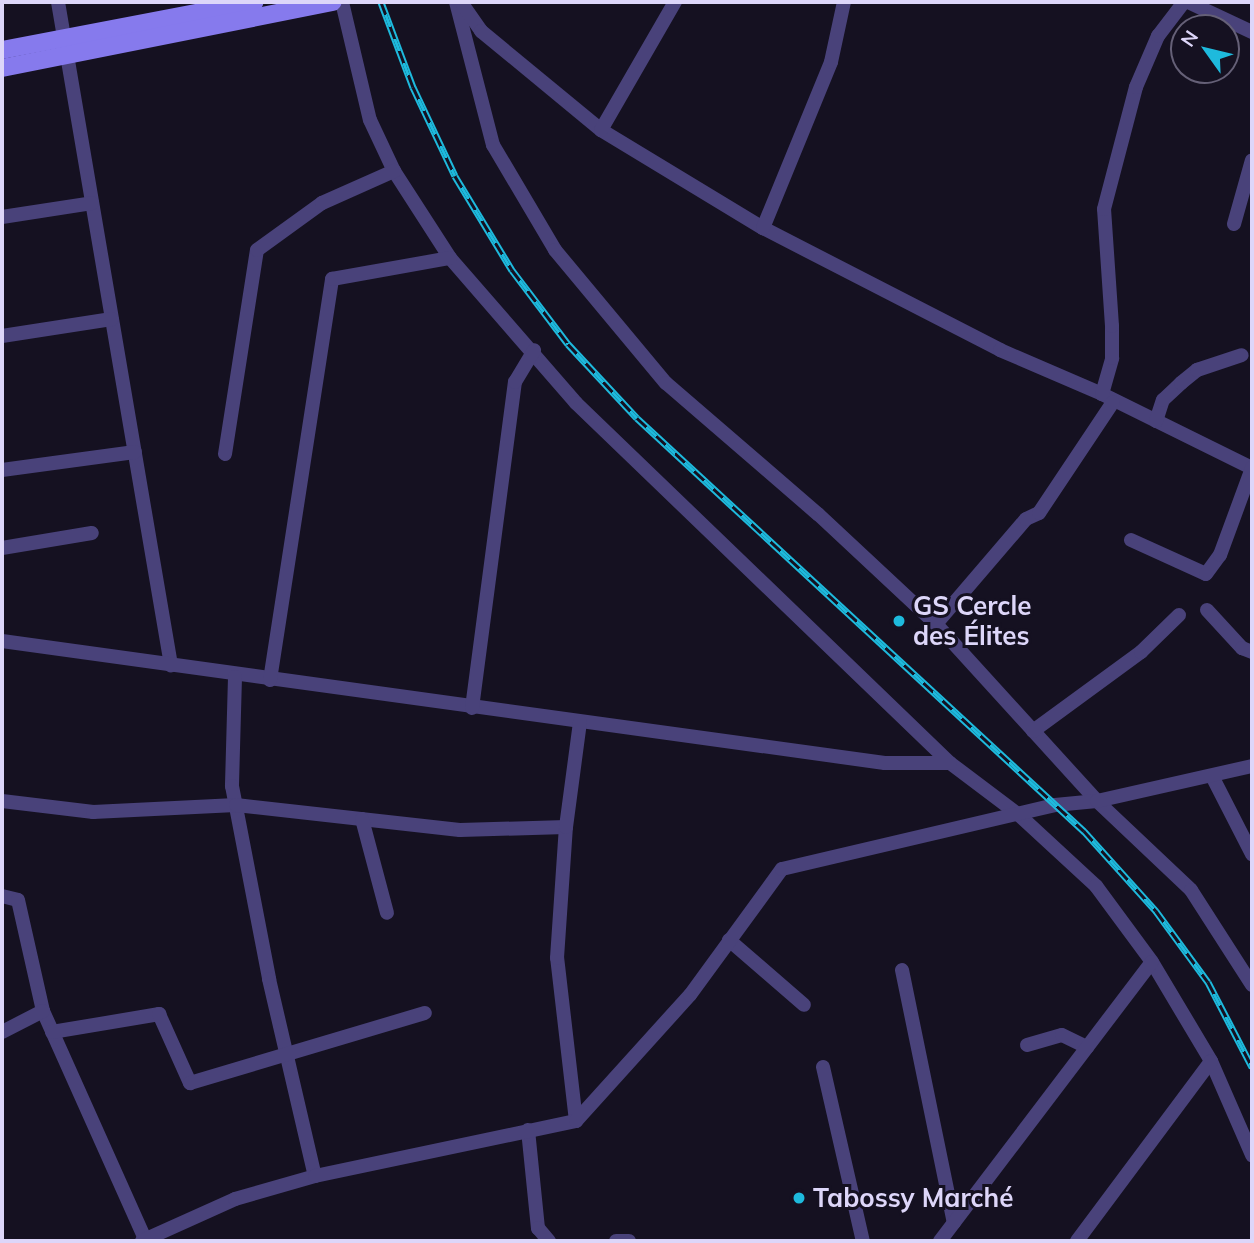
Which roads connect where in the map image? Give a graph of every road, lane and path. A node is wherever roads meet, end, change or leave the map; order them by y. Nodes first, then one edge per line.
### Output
1 (58, 2) edge
2 (254, 2) edge
3 (332, 2) edge
4 (342, 2) edge
5 (456, 2) edge
6 (462, 2) edge
7 (675, 2) edge
8 (844, 2) edge
9 (1186, 2) edge
10 (1252, 32) edge
11 (64, 38) junction
12 (2, 50) edge
13 (67, 57) junction
14 (2, 68) edge
15 (601, 130) junction
16 (1252, 160) edge
17 (394, 171) junction
18 (92, 203) junction
19 (2, 217) edge
20 (1234, 224) dead end
21 (763, 228) junction
22 (450, 258) junction
23 (112, 319) junction
24 (2, 336) edge
25 (534, 351) junction
26 (1242, 355) dead end
27 (1107, 398) junction
28 (1156, 421) junction
29 (135, 452) junction
30 (225, 454) dead end
31 (1252, 468) edge
32 (2, 470) edge
33 (92, 533) dead end
34 (1131, 540) dead end
35 (2, 548) edge
36 (1208, 610) dead end
37 (1179, 615) dead end
38 (936, 624) junction
39 (2, 641) edge
40 (1252, 652) edge
41 (171, 665) junction
42 (235, 677) junction
43 (270, 680) junction
44 (472, 708) junction
45 (580, 722) junction
46 (1033, 731) junction
47 (950, 764) junction
48 (1252, 766) edge
49 (1212, 776) junction
50 (1097, 800) junction
51 (2, 801) edge
52 (236, 805) junction
53 (1019, 815) junction
54 (362, 819) junction
55 (566, 827) junction
56 (1252, 854) edge
57 (2, 896) edge
58 (387, 913) dead end
59 (729, 940) junction
60 (1152, 962) junction
61 (902, 970) dead end
62 (1252, 985) edge
63 (804, 1005) dead end
64 (43, 1012) junction
65 (425, 1013) dead end
66 (2, 1032) edge
67 (52, 1032) junction
68 (1027, 1045) dead end
69 (1087, 1047) junction
70 (286, 1055) junction
71 (1211, 1061) junction
72 (824, 1067) dead end
73 (576, 1121) junction
74 (528, 1130) junction
75 (1252, 1155) edge
76 (315, 1176) junction
77 (954, 1223) junction
78 (143, 1240) edge
79 (549, 1241) edge
80 (616, 1241) edge
81 (629, 1241) edge
82 (863, 1241) edge
83 (940, 1241) edge
84 (1077, 1241) edge

1 - 11 street
2 - 11 main road
3 - 13 main road
4 - 17 street
5 - 38 street
6 - 15 street
7 - 15 street
8 - 21 street
9 - 10 street
9 - 27 street
11 - 12 main road
11 - 13 street
13 - 14 main road
13 - 18 street
15 - 21 street
16 - 20 street
17 - 22 street
17 - 30 street
18 - 19 street
18 - 23 street
21 - 27 street
22 - 25 street
22 - 43 street
23 - 24 street
23 - 29 street
25 - 44 street
25 - 47 street
26 - 28 street
27 - 28 street
27 - 38 street
28 - 31 street
29 - 32 street
29 - 41 street
31 - 34 street
33 - 35 street
36 - 40 street
37 - 46 street
38 - 46 street
39 - 41 street
41 - 42 street
42 - 43 street
42 - 52 street
43 - 44 street
44 - 45 street
45 - 47 street
45 - 55 street
46 - 50 street
47 - 53 street
48 - 49 street
49 - 50 street
49 - 56 street
50 - 53 street
50 - 62 street
51 - 52 street
52 - 54 street
52 - 70 street
53 - 59 street
53 - 60 street
54 - 55 street
54 - 58 street
55 - 73 street
57 - 64 street
59 - 63 street
59 - 73 street
60 - 69 street
60 - 71 street
61 - 77 street
64 - 66 street
64 - 67 street
65 - 70 street
67 - 70 street
67 - 78 street
68 - 69 street
69 - 77 street
70 - 76 street
71 - 75 street
71 - 84 street
72 - 82 street
73 - 74 street
74 - 76 street
74 - 79 street
76 - 78 street
77 - 83 street
80 - 81 street

